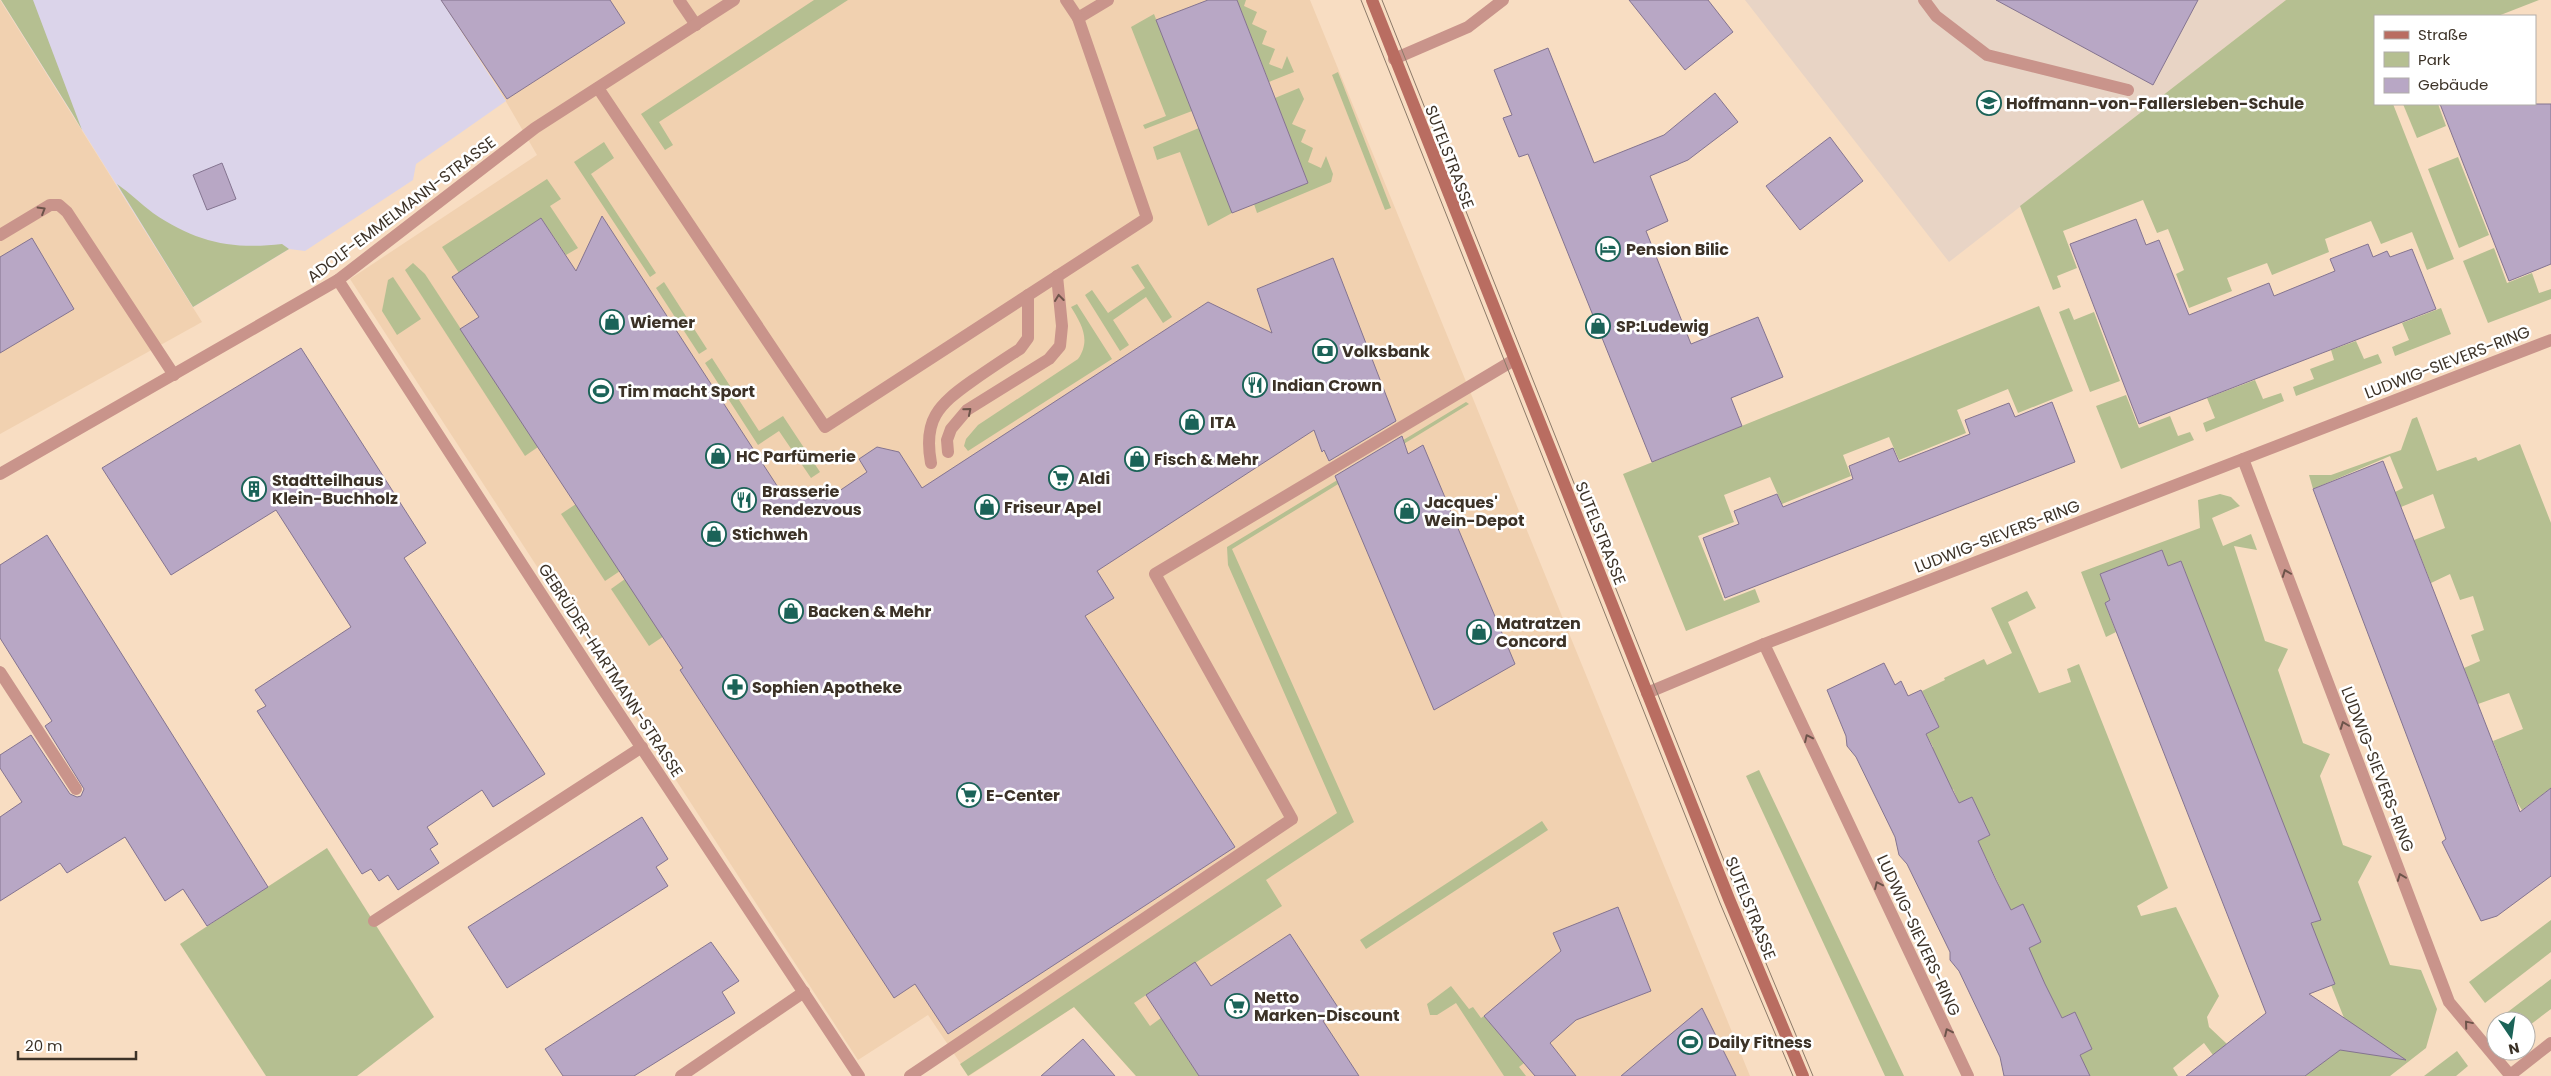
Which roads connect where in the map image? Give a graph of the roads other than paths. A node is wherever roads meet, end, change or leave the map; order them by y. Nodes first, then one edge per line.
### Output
1 (679, 0) edge
2 (734, 0) edge
3 (1066, 0) edge
4 (1108, 0) edge
5 (1372, 0) edge
6 (1503, 0) edge
7 (1924, 0) edge
8 (1078, 18) junction
9 (696, 25) junction
10 (1394, 59) junction
11 (598, 88) junction
12 (2128, 90) dead end
13 (0, 235) edge
14 (1057, 276) junction
15 (338, 280) junction
16 (1028, 295) junction
17 (2551, 340) edge
18 (1514, 360) junction
19 (174, 375) junction
20 (948, 452) dead end
21 (2242, 459) junction
22 (931, 463) dead end
23 (0, 474) edge
24 (1764, 644) junction
25 (0, 672) edge
26 (1647, 693) junction
27 (642, 746) junction
28 (76, 789) dead end
29 (374, 921) dead end
30 (804, 992) junction
31 (2551, 1043) edge
32 (2510, 1075) edge
33 (681, 1076) edge
34 (859, 1076) edge
35 (910, 1076) edge
36 (1803, 1076) edge
37 (1968, 1076) edge

1 - 9 street
2 - 9 street, ADOLF-EMMELMANN-STRASSE
3 - 8 street
4 - 8 street
5 - 10 main road, SUTELSTRASSE
6 - 10 street
7 - 12 street
8 - 14 street
9 - 11 street, ADOLF-EMMELMANN-STRASSE
10 - 18 main road, SUTELSTRASSE
11 - 15 street, ADOLF-EMMELMANN-STRASSE
11 - 16 street
13 -> 19 street
14 - 16 street
20 -> 14 street
15 - 19 street, ADOLF-EMMELMANN-STRASSE
15 - 27 street, GEBRÜDER-HARTMANN-STRASSE
16 - 22 street
17 - 21 street, LUDWIG-SIEVERS-RING
18 - 26 main road, SUTELSTRASSE
18 - 35 street
19 - 23 street, ADOLF-EMMELMANN-STRASSE
21 - 24 street, LUDWIG-SIEVERS-RING
32 -> 21 street, LUDWIG-SIEVERS-RING
24 - 26 street, LUDWIG-SIEVERS-RING
37 -> 24 street, LUDWIG-SIEVERS-RING
25 - 28 street
26 - 36 main road, SUTELSTRASSE
27 - 29 street
27 - 30 street, GEBRÜDER-HARTMANN-STRASSE
30 - 33 street
30 - 34 street, GEBRÜDER-HARTMANN-STRASSE
31 - 32 street, LUDWIG-SIEVERS-RING

